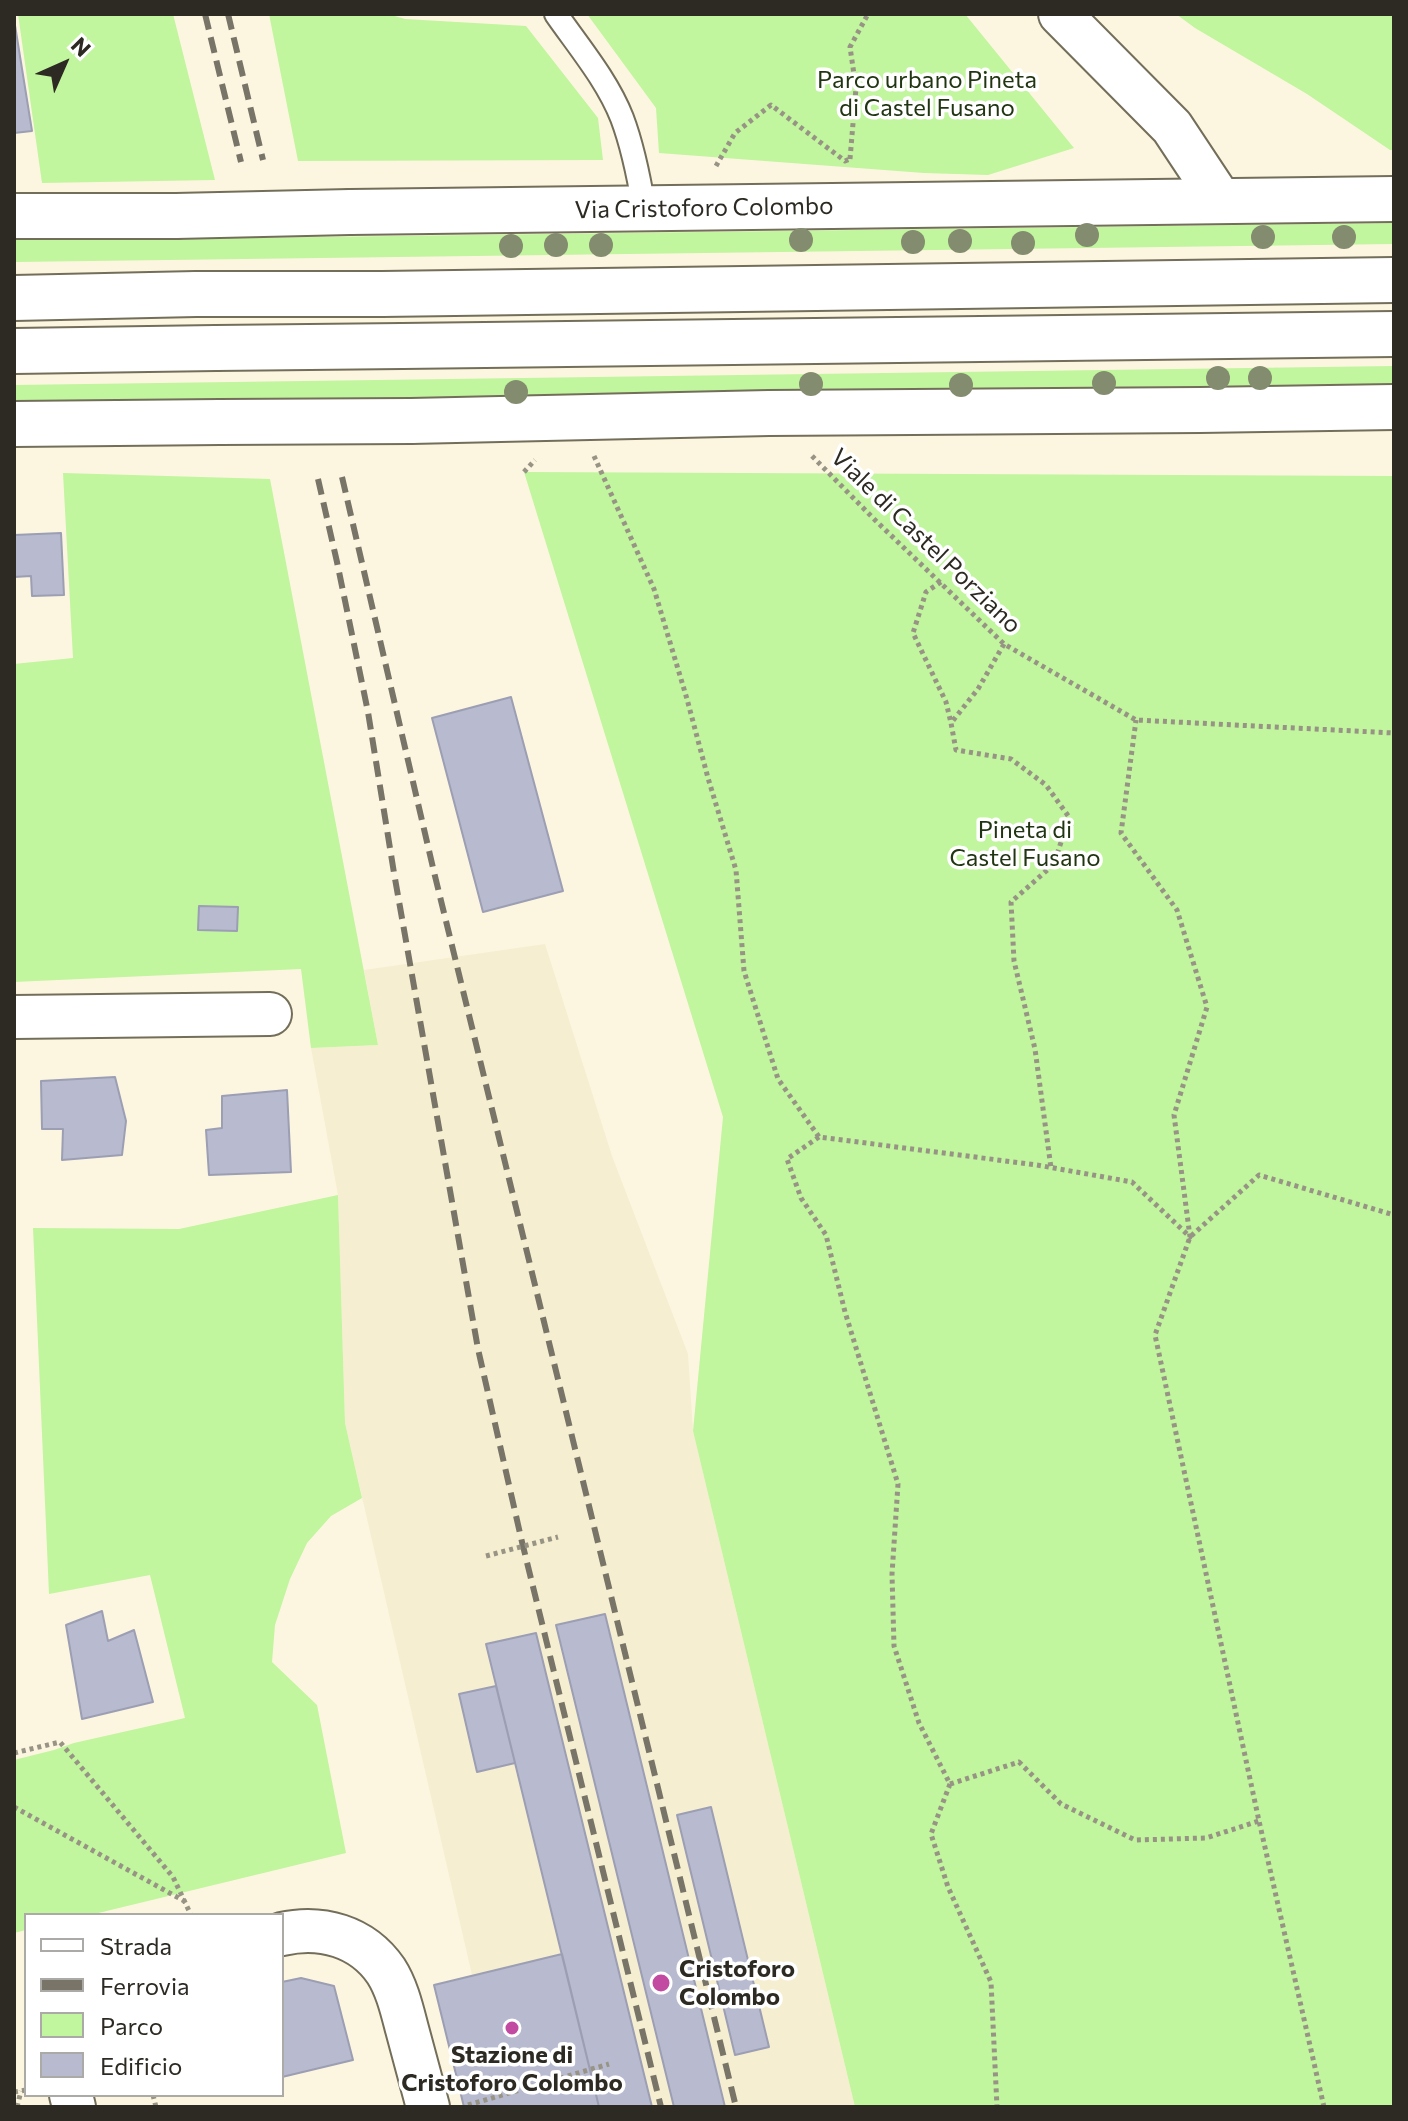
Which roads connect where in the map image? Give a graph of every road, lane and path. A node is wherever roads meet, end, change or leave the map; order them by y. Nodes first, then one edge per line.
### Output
1 (556, 14) edge
2 (868, 14) edge
3 (1060, 14) edge
4 (716, 175) dead end
5 (1394, 199) edge
6 (1221, 201) junction
7 (644, 208) junction
8 (14, 216) edge
9 (1394, 280) edge
10 (14, 298) edge
11 (1394, 334) edge
12 (14, 351) edge
13 (1394, 407) edge
14 (769, 413) junction
15 (576, 418) junction
16 (14, 424) edge
17 (524, 472) dead end
18 (941, 582) junction
19 (1004, 644) junction
20 (1136, 720) junction
21 (951, 723) junction
22 (1394, 733) edge
23 (270, 1014) dead end
24 (14, 1017) edge
25 (819, 1137) junction
26 (1051, 1168) junction
27 (1394, 1215) edge
28 (1190, 1237) junction
29 (558, 1537) dead end
30 (486, 1556) dead end
31 (14, 1753) edge
32 (950, 1784) junction
33 (14, 1807) edge
34 (1259, 1821) junction
35 (186, 1903) junction
36 (190, 1913) edge
37 (284, 1934) edge
38 (609, 2064) dead end
39 (20, 2091) edge
40 (463, 2106) edge
41 (17, 2107) edge
42 (428, 2107) edge
43 (997, 2107) edge
44 (1324, 2107) edge

1 - 7 lane
2 - 4 path
3 - 6 street
5 - 6 street, Via Cristoforo Colombo
6 - 7 street, Via Cristoforo Colombo
7 - 8 street, Via Cristoforo Colombo, bridge
9 - 10 street, bridge
11 - 12 street, bridge
13 - 14 street
14 - 15 street
14 - 18 path, Viale di Castel Porziano
15 - 16 street, bridge
15 - 17 path
15 - 25 path
18 - 19 path, Viale di Castel Porziano
18 - 21 path
19 - 20 path, Viale di Castel Porziano
19 - 21 path
20 - 22 path, Viale di Castel Porziano
20 - 28 path
21 - 26 path
23 - 24 street
25 - 26 path
25 - 32 path
26 - 28 path
27 - 28 path
28 - 34 path
29 - 30 path, bridge
31 - 35 path
32 - 34 path
32 - 43 path
33 - 35 path
34 - 44 path
35 - 36 path
37 - 42 street
38 - 40 path
39 - 41 path

